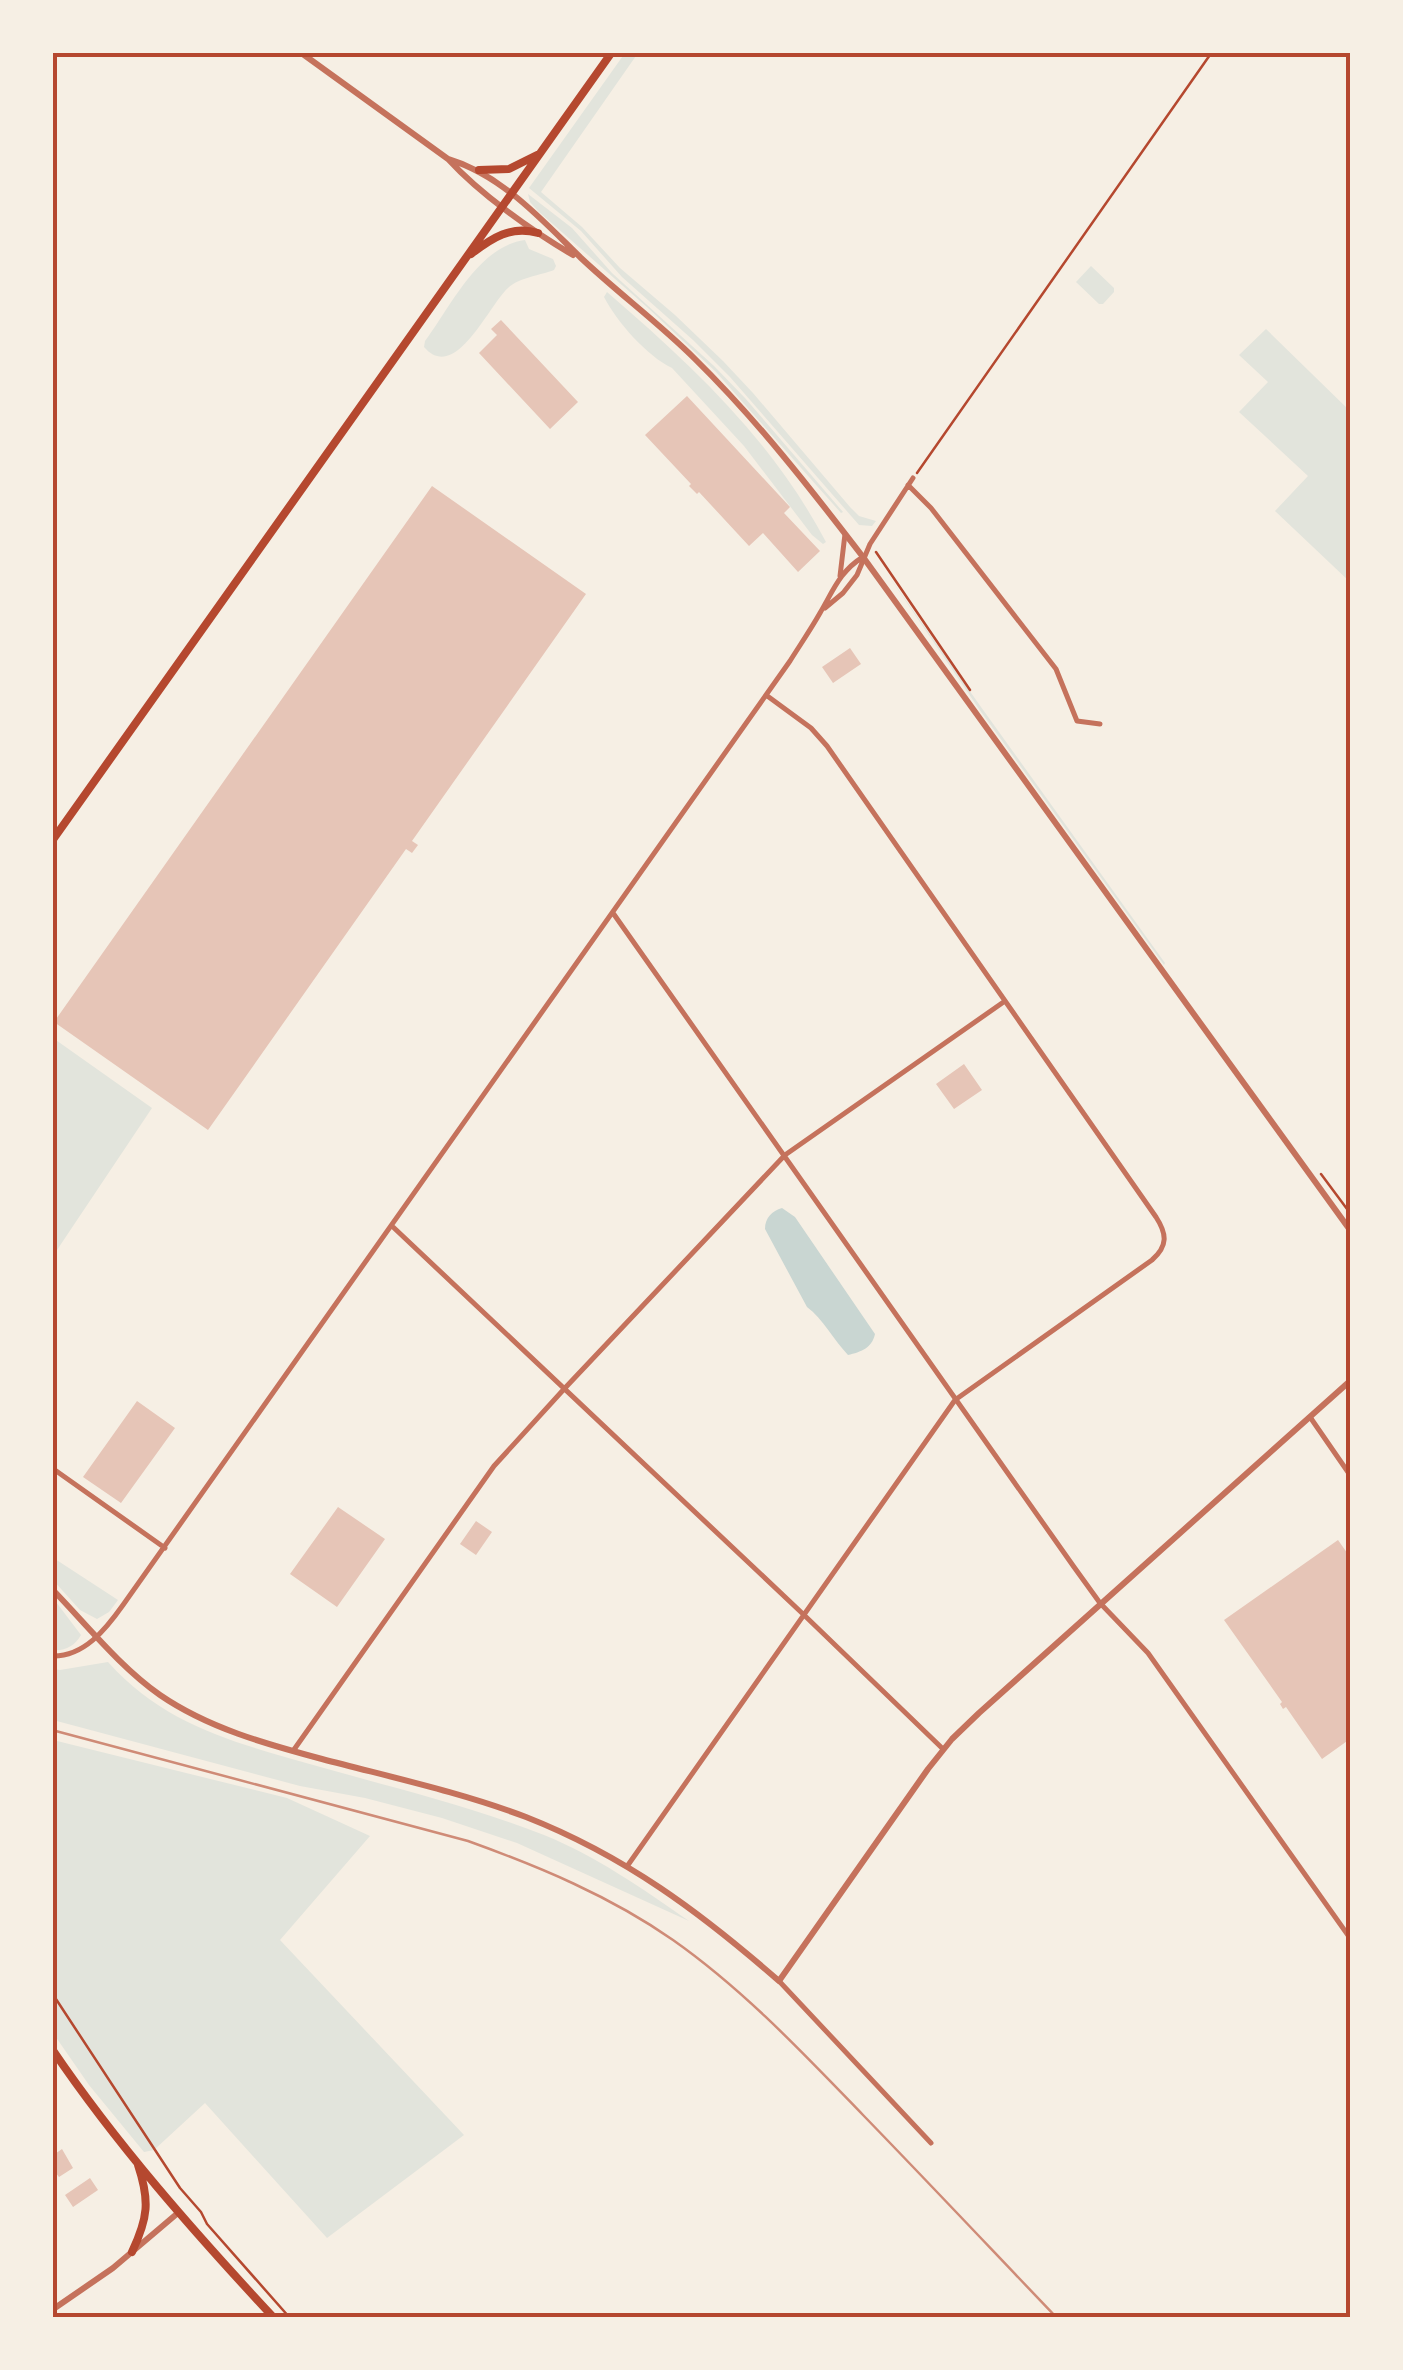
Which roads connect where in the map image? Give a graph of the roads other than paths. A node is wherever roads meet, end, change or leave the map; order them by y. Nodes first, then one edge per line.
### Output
1 (300, 52) edge
2 (612, 52) edge
3 (541, 152) junction
4 (448, 159) junction
5 (479, 170) junction
6 (512, 194) junction
7 (503, 206) junction
8 (538, 233) junction
9 (464, 260) junction
10 (583, 260) junction
11 (845, 534) junction
12 (863, 556) junction
13 (839, 579) junction
14 (822, 610) junction
15 (766, 695) junction
16 (1100, 724) dead end
17 (52, 841) edge
18 (612, 913) junction
19 (1005, 1001) junction
20 (785, 1155) junction
21 (392, 1226) junction
22 (1350, 1230) edge
23 (1350, 1380) edge
24 (564, 1388) junction
25 (955, 1400) junction
26 (1310, 1417) junction
27 (52, 1468) edge
28 (1350, 1475) edge
29 (165, 1548) junction
30 (52, 1589) edge
31 (1100, 1603) junction
32 (804, 1614) junction
33 (96, 1637) junction
34 (52, 1656) edge
35 (943, 1749) junction
36 (293, 1751) junction
37 (628, 1866) junction
38 (1350, 1938) edge
39 (779, 1981) junction
40 (52, 2049) edge
41 (931, 2142) dead end
42 (137, 2160) junction
43 (179, 2212) junction
44 (132, 2252) junction
45 (52, 2310) edge
46 (274, 2318) edge

1 - 4 street
2 - 3 main road
3 - 5 main road
3 - 6 main road
4 - 5 street
4 - 7 street
5 - 6 street
6 - 7 main road
6 - 10 street
7 - 8 street
7 - 9 main road
8 - 9 main road
8 - 10 street
9 - 17 main road
10 - 11 street
11 - 12 street
11 - 13 street
12 - 13 street
12 - 14 street
12 - 16 street
12 - 22 street
13 - 14 street
14 - 15 street
15 - 18 street
15 - 19 street
18 - 20 street
18 - 21 street
19 - 20 street
19 - 25 street
20 - 24 street
20 - 25 street
21 - 24 street
21 - 29 street
23 - 26 street
24 - 32 street
24 - 36 street
25 - 31 street
25 - 32 street
26 - 28 street
26 - 31 street
27 - 29 street
29 - 33 street
30 - 33 street
31 - 35 street
31 - 38 street
32 - 35 street
32 - 37 street
33 - 34 street
33 - 36 street
35 - 39 street
36 - 37 street
37 - 39 street
39 - 41 street
40 - 42 main road
42 - 43 main road
42 - 44 main road
43 - 44 street
43 - 46 main road
44 - 45 street

